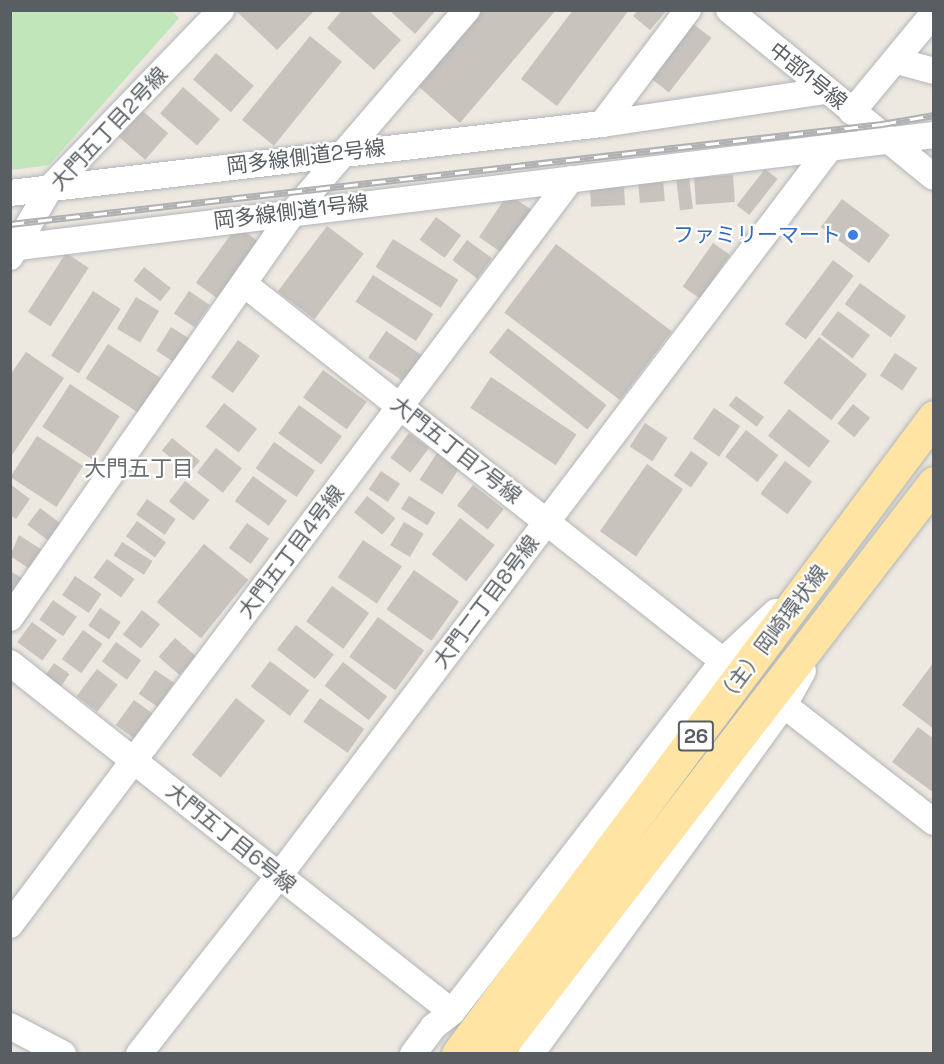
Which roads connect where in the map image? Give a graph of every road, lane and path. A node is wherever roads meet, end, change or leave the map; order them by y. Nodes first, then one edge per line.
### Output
1 (467, 10) edge
2 (688, 10) edge
3 (729, 10) edge
4 (214, 13) edge
5 (933, 13) edge
6 (897, 61) junction
7 (933, 70) edge
8 (825, 91) junction
9 (852, 112) junction
10 (602, 124) junction
11 (933, 135) edge
12 (889, 140) junction
13 (829, 149) junction
14 (345, 152) junction
15 (933, 177) edge
16 (572, 179) junction
17 (50, 188) junction
18 (10, 193) edge
19 (293, 212) junction
20 (13, 251) edge
21 (244, 285) junction
22 (402, 407) junction
23 (933, 417) edge
24 (933, 483) edge
25 (547, 521) junction
26 (823, 568) junction
27 (845, 595) junction
28 (10, 618) edge
29 (723, 661) junction
30 (10, 663) edge
31 (784, 705) junction
32 (132, 759) junction
33 (933, 822) edge
34 (278, 877) junction
35 (10, 925) edge
36 (452, 1012) junction
37 (10, 1026) edge
38 (63, 1053) edge
39 (139, 1053) edge
40 (413, 1053) edge
41 (458, 1053) edge
42 (494, 1053) edge
43 (531, 1053) edge

1 - 14 street
2 - 10 street
3 - 8 street, 中部1号線
4 - 17 street, 大門五丁目2号線
5 - 6 street
6 - 7 street
6 - 9 street
8 - 9 street, 中部1号線
8 - 10 street, 岡多線側道2号線
9 - 12 street, 中部1号線
10 - 14 street, 岡多線側道2号線
11 - 12 street, 岡多線側道1号線
12 - 13 street, 岡多線側道1号線
12 - 15 street, 中部1号線
13 - 16 street, 岡多線側道1号線
13 - 25 street, 大門二丁目8号線
14 - 17 street, 岡多線側道2号線
14 - 19 street
16 - 19 street, 岡多線側道1号線
16 - 22 street, 大門五丁目4号線
17 - 18 street, 岡多線側道2号線
17 - 20 street, 大門五丁目2号線
19 - 20 street, 岡多線側道1号線
19 - 21 street
21 - 22 street, 大門五丁目7号線
21 - 28 street
22 - 25 street, 大門五丁目7号線
22 - 32 street, 大門五丁目4号線
23 - 26 main road, （主）岡崎環状線 / 26
24 - 27 main road, （主）岡崎環状線 / 26
25 - 29 street, 大門五丁目7号線
25 - 34 street, 大門二丁目8号線
26 - 29 street
26 - 41 main road, （主）岡崎環状線 / 26
27 - 31 street
27 - 42 main road, （主）岡崎環状線 / 26
29 - 36 street
30 - 32 street, 大門五丁目6号線
31 - 33 street
31 - 43 street
32 - 34 street, 大門五丁目6号線
32 - 35 street, 大門五丁目4号線
34 - 36 street, 大門五丁目6号線
34 - 39 street, 大門二丁目8号線
36 - 40 street
37 - 38 street

